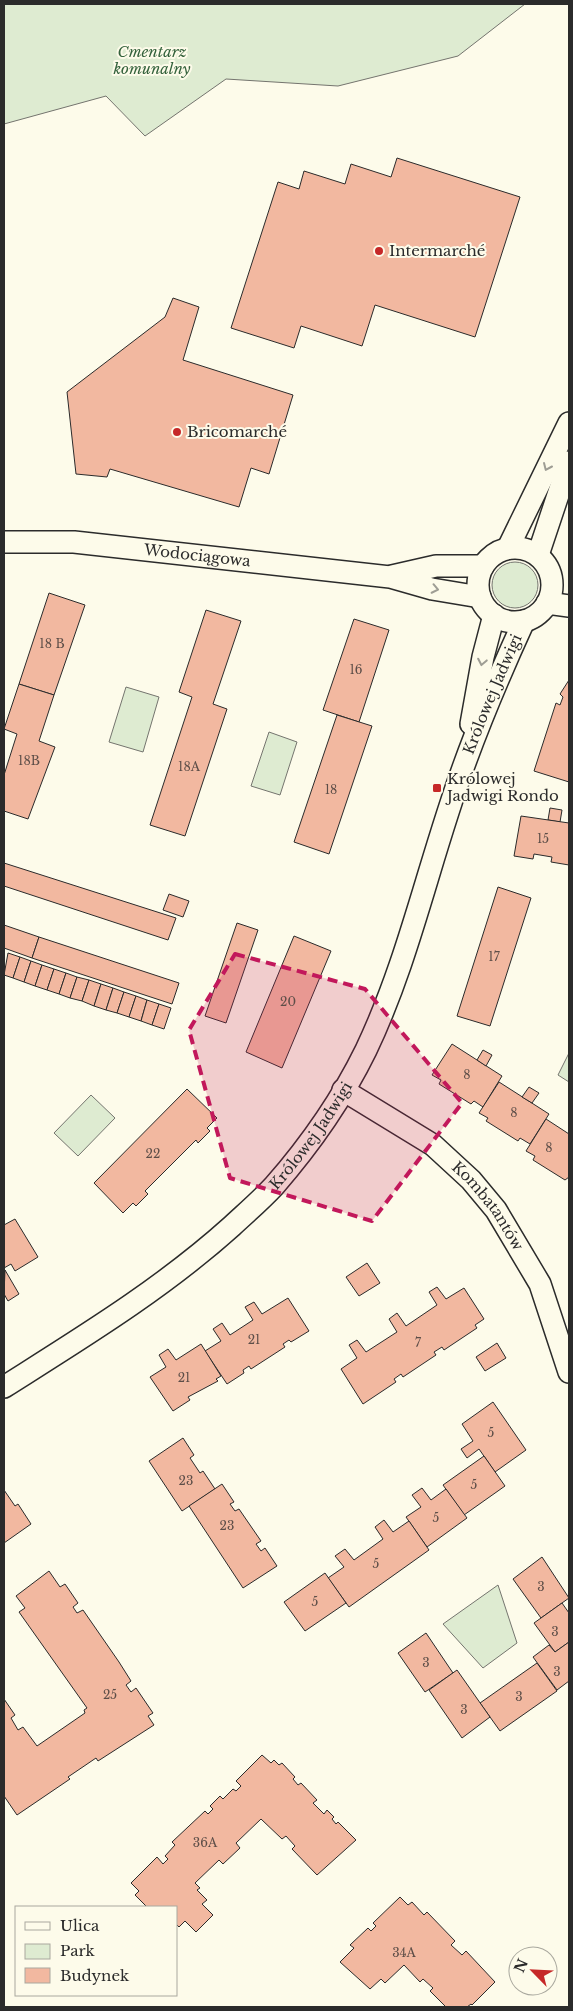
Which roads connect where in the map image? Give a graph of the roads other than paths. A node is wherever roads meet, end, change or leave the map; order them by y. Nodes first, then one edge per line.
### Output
1 (569, 423) edge
2 (569, 462) edge
3 (4, 542) edge
4 (508, 548) junction
5 (544, 562) junction
6 (483, 566) junction
7 (390, 577) junction
8 (569, 577) edge
9 (480, 597) junction
10 (547, 603) junction
11 (569, 606) edge
12 (494, 615) junction
13 (524, 621) junction
14 (463, 769) junction
15 (343, 1090) junction
16 (569, 1372) edge
17 (4, 1387) edge

1 -> 4 street
2 - 5 street
3 - 7 street, Wodociągowa
4 - 5 street
4 - 6 street
5 - 8 street
5 - 10 street
6 - 7 street, Wodociągowa
6 - 9 street
7 -> 9 street, Wodociągowa
9 - 12 street
10 - 11 street
10 - 13 street
12 - 13 street
12 -> 14 street, Królowej Jadwigi
13 - 14 street, Królowej Jadwigi
14 - 15 street, Królowej Jadwigi
15 - 16 street, Kombatantów
15 - 17 street, Królowej Jadwigi

